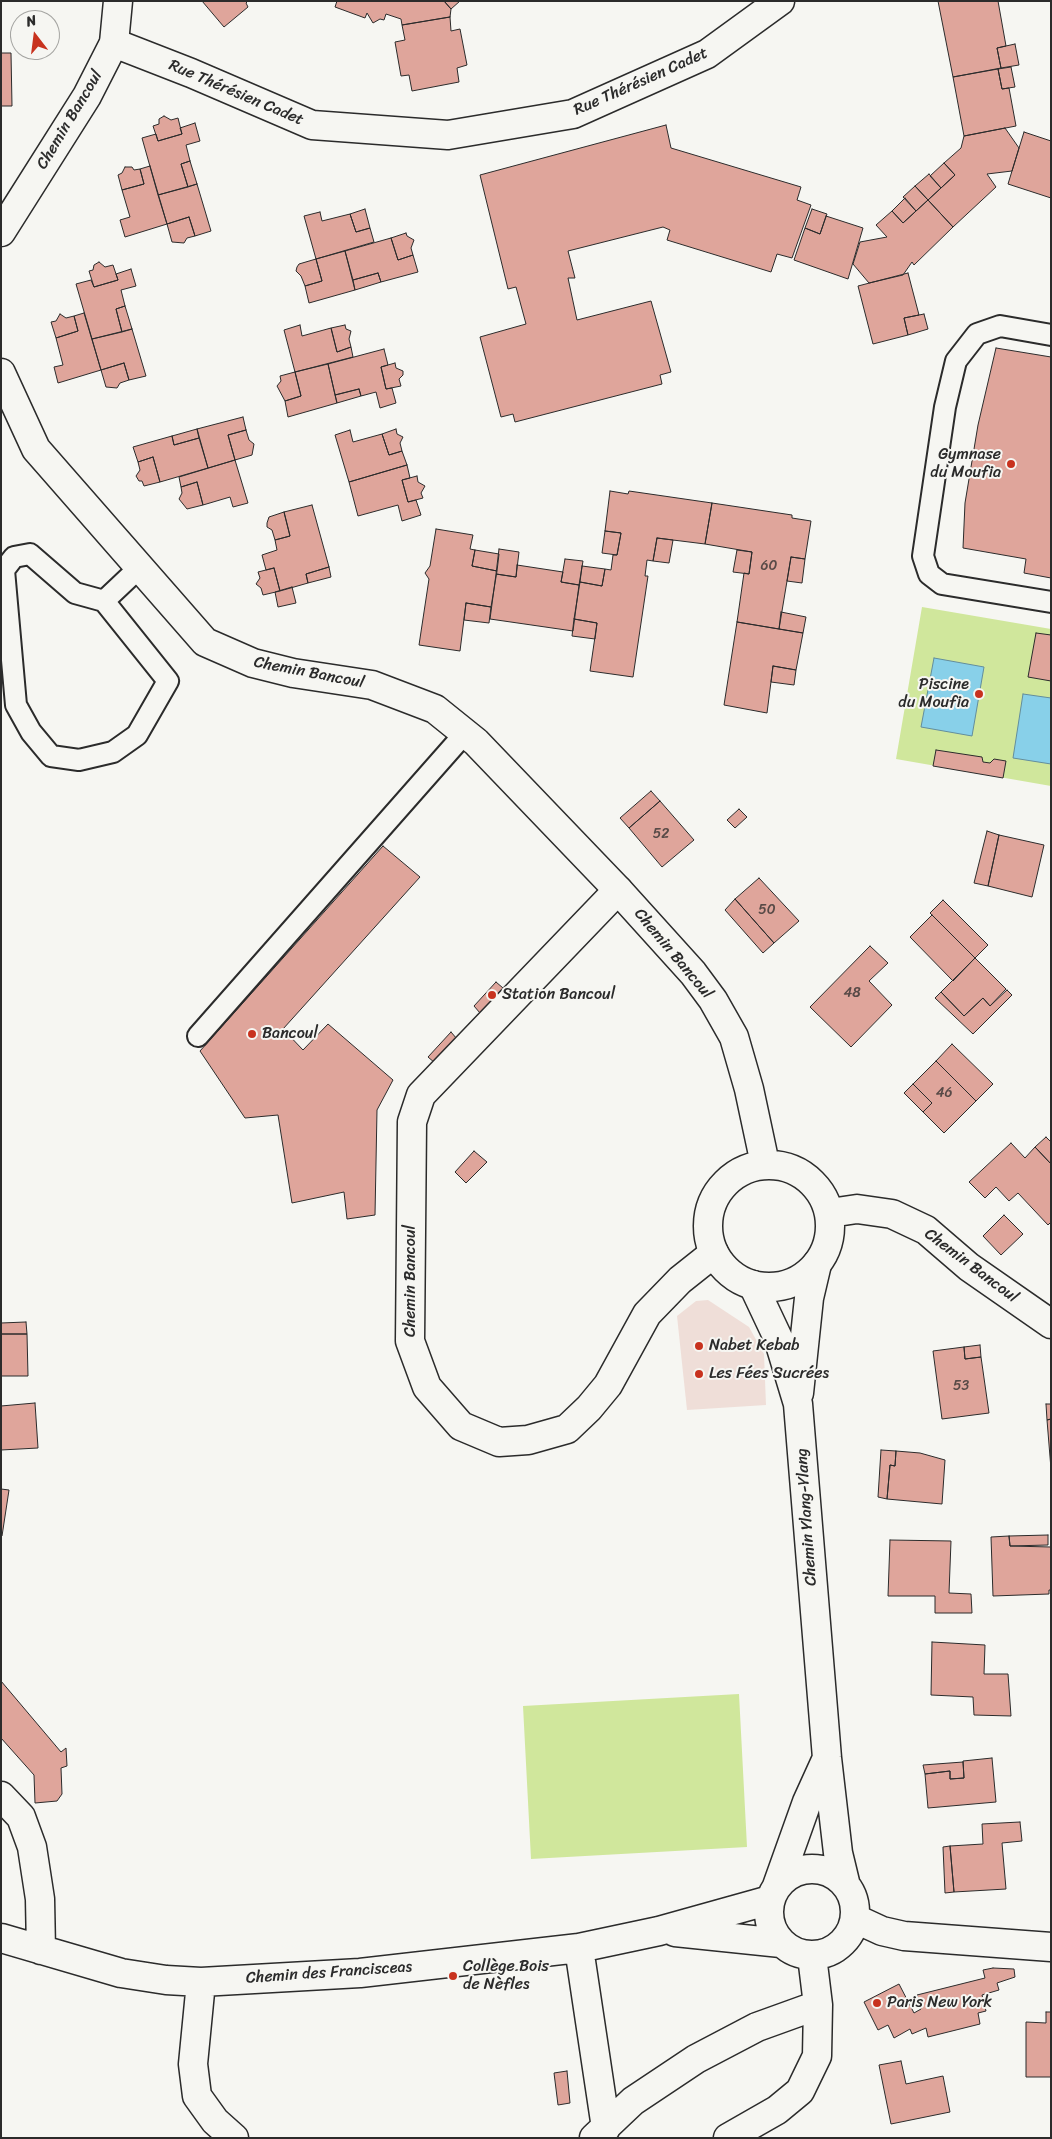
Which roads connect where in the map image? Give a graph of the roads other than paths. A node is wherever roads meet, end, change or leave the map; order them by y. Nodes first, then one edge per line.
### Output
1 (118, 1) edge
2 (780, 1) edge
3 (114, 43) junction
4 (1, 232) edge
5 (1051, 334) edge
6 (1, 373) edge
7 (140, 567) junction
8 (104, 600) junction
9 (1051, 602) edge
10 (466, 732) junction
11 (618, 890) junction
12 (198, 1036) dead end
13 (764, 1164) junction
14 (830, 1214) junction
15 (714, 1253) junction
16 (817, 1264) junction
17 (753, 1285) junction
18 (1051, 1324) edge
19 (798, 1404) junction
20 (827, 1758) junction
21 (1, 1796) edge
22 (844, 1882) junction
23 (773, 1893) junction
24 (856, 1919) junction
25 (659, 1931) junction
26 (1, 1938) edge
27 (781, 1943) junction
28 (1051, 1946) edge
29 (579, 1948) junction
30 (41, 1950) junction
31 (812, 1956) junction
32 (201, 1982) junction
33 (818, 2005) junction
34 (600, 2133) edge
35 (234, 2138) edge
36 (728, 2138) edge

1 - 3 street, Chemin Bancoul
2 - 3 street, Rue Thérésien Cadet
3 - 4 street, Chemin Bancoul
5 - 9 lane
6 - 7 street, Chemin Bancoul
7 - 8 lane
7 - 10 street, Chemin Bancoul
8 - 8 lane
10 - 11 street, Chemin Bancoul
10 - 12 lane
11 - 13 street, Chemin Bancoul
11 - 15 street, Chemin Bancoul
13 - 14 street
13 - 15 street
14 - 16 street
14 - 18 street, Chemin Bancoul
15 - 17 street
16 - 17 street
16 - 19 street
17 - 19 street, Chemin Ylang-Ylang
19 - 20 street, Chemin Ylang-Ylang
20 - 22 street, Chemin Ylang-Ylang
20 - 23 street, Chemin Ylang-Ylang
21 - 30 street
22 - 23 street
22 - 24 street
23 - 25 street, Chemin des Francisceas
23 - 27 street
24 - 28 street
24 - 31 street
25 - 27 street, Chemin des Francisceas
25 - 29 street, Chemin des Francisceas
26 - 30 street, Chemin des Francisceas
27 - 31 street
29 - 32 street, Chemin des Francisceas
29 - 34 street
30 - 32 street, Chemin des Francisceas
31 - 33 street
32 - 35 street
33 - 34 street
33 - 36 street

